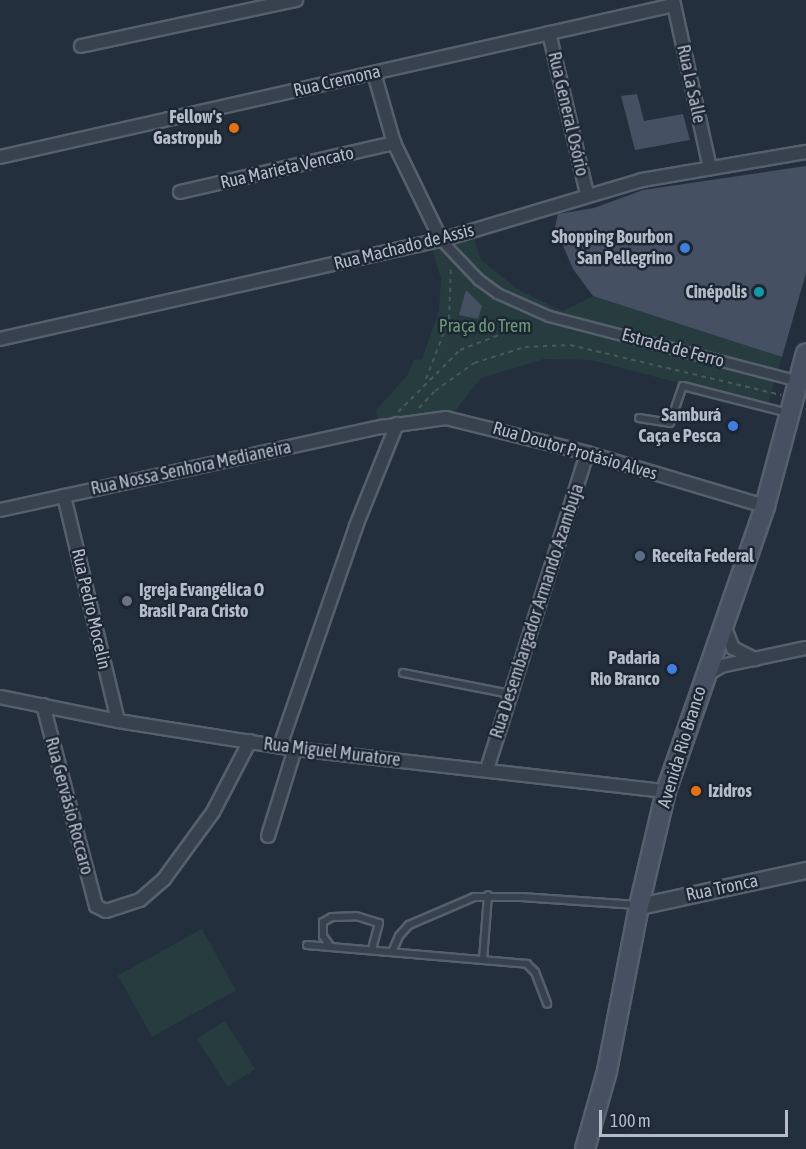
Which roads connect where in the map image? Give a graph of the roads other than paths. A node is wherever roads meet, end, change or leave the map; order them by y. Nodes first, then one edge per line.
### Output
1 (296, 0) edge
2 (674, 2) edge
3 (549, 33) junction
4 (81, 46) dead end
5 (374, 73) junction
6 (394, 143) junction
7 (806, 152) edge
8 (0, 158) edge
9 (710, 168) junction
10 (180, 192) dead end
11 (587, 194) junction
12 (441, 240) junction
13 (0, 339) edge
14 (806, 353) edge
15 (794, 397) junction
16 (639, 418) dead end
17 (389, 426) junction
18 (587, 453) junction
19 (64, 496) junction
20 (765, 506) junction
21 (0, 510) edge
22 (723, 622) junction
23 (806, 648) edge
24 (754, 659) junction
25 (404, 673) dead end
26 (705, 675) junction
27 (510, 694) junction
28 (0, 697) edge
29 (43, 705) junction
30 (118, 721) junction
31 (250, 741) junction
32 (280, 746) junction
33 (295, 749) junction
34 (487, 769) junction
35 (666, 791) junction
36 (268, 836) dead end
37 (806, 870) edge
38 (488, 895) junction
39 (639, 906) junction
40 (307, 945) dead end
41 (330, 946) junction
42 (372, 950) junction
43 (392, 952) junction
44 (483, 960) junction
45 (547, 1005) dead end
46 (585, 1149) edge

1 - 4 street
2 - 3 street, Rua Cremona
2 - 9 street, Rua La Salle
3 - 5 street, Rua Cremona
3 - 11 street, Rua General Osório
5 - 6 street
5 - 8 street, Rua Cremona
6 - 10 street, Rua Marieta Vencato
6 - 12 street
7 - 9 street, Rua Machado de Assis
9 - 11 street, Rua Machado de Assis
11 - 12 street, Rua Machado de Assis
12 - 13 street, Rua Machado de Assis
12 - 15 street, Estrada de Ferro
14 - 15 main road, Avenida Rio Branco
15 - 16 lane
15 - 20 main road, Avenida Rio Branco
17 - 18 street, Rua Doutor Protásio Alves
17 - 19 street, Rua Nossa Senhora Medianeira
17 - 32 street
18 - 20 street, Rua Doutor Protásio Alves
18 - 27 street, Rua Desembargador Armando Azambuja
19 - 21 street, Rua Nossa Senhora Medianeira
19 - 30 street, Rua Pedro Mocelin
20 - 22 main road, Avenida Rio Branco
22 - 24 street
22 - 26 main road, Avenida Rio Branco
23 - 24 street
24 - 26 street
25 - 27 lane
26 - 35 main road, Avenida Rio Branco
27 - 34 street, Rua Desembargador Armando Azambuja
28 - 29 street, Rua Miguel Muratore
29 - 30 street, Rua Miguel Muratore
29 - 31 street, Rua Gervásio Roccaro
30 - 31 street, Rua Miguel Muratore
31 - 32 street, Rua Miguel Muratore
32 - 33 street, Rua Miguel Muratore
33 - 34 street, Rua Miguel Muratore
33 - 36 street
34 - 35 street, Rua Miguel Muratore
35 - 39 main road, Avenida Rio Branco
37 - 39 street, Rua Tronca
38 - 39 lane
38 - 43 lane
38 - 44 lane
39 - 46 main road, Avenida Rio Branco
40 - 41 lane
41 - 42 lane
41 - 42 lane
42 - 43 lane
43 - 44 lane
44 - 45 lane

